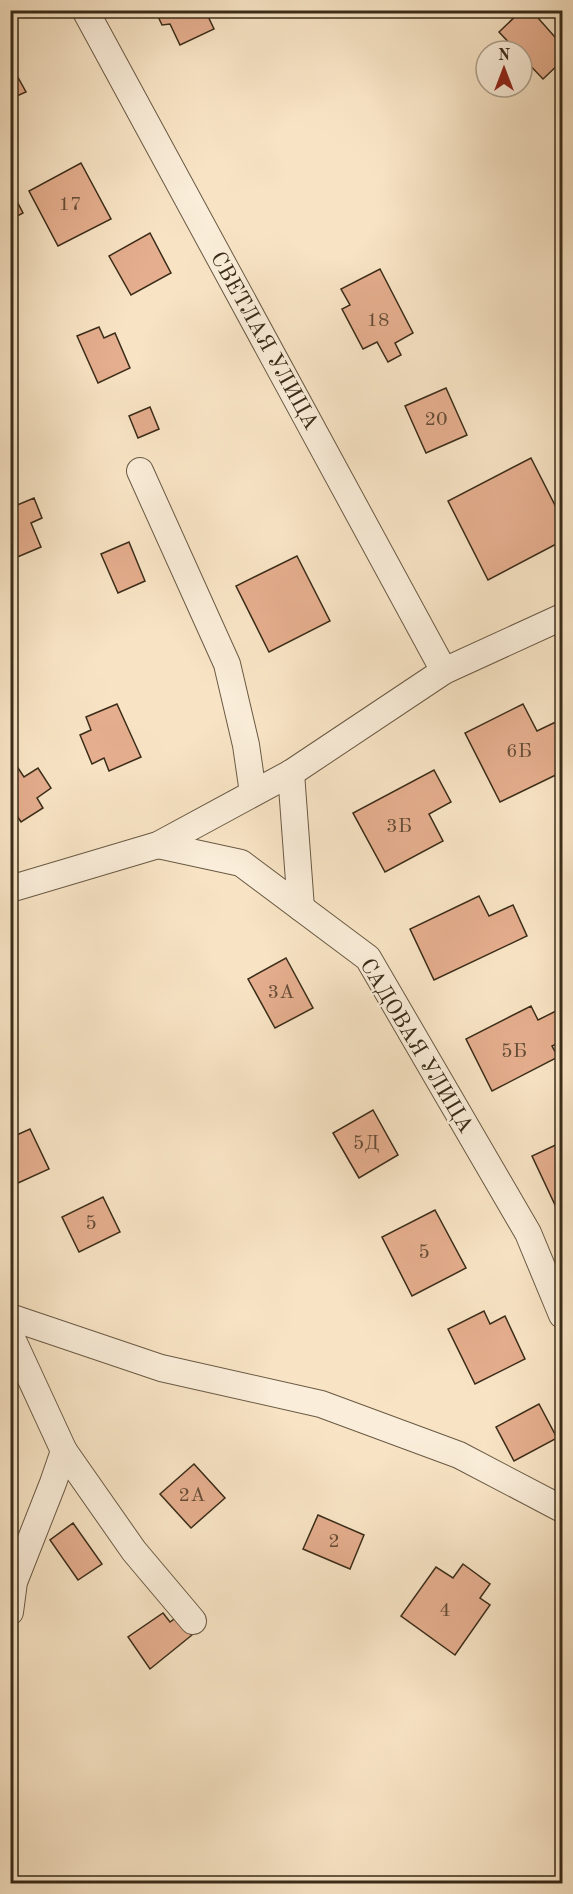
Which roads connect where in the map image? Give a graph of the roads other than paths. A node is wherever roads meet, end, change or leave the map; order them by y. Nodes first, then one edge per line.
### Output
1 (85, 10) edge
2 (140, 471) dead end
3 (562, 617) edge
4 (444, 671) junction
5 (291, 773) junction
6 (253, 793) junction
7 (158, 845) junction
8 (10, 889) edge
9 (301, 908) junction
10 (562, 1315) edge
11 (10, 1317) edge
12 (10, 1334) edge
13 (64, 1451) junction
14 (562, 1509) edge
15 (10, 1612) edge
16 (193, 1621) dead end

1 - 4 street, СВЕТЛАЯ УЛИЦА
2 - 6 street
3 - 4 street
4 - 5 street
5 - 6 street
5 - 9 street
6 - 7 street
7 - 8 street
7 - 9 street, САДОВАЯ УЛИЦА
9 - 10 street, САДОВАЯ УЛИЦА
11 - 14 street
12 - 13 street
13 - 15 street
13 - 16 street

